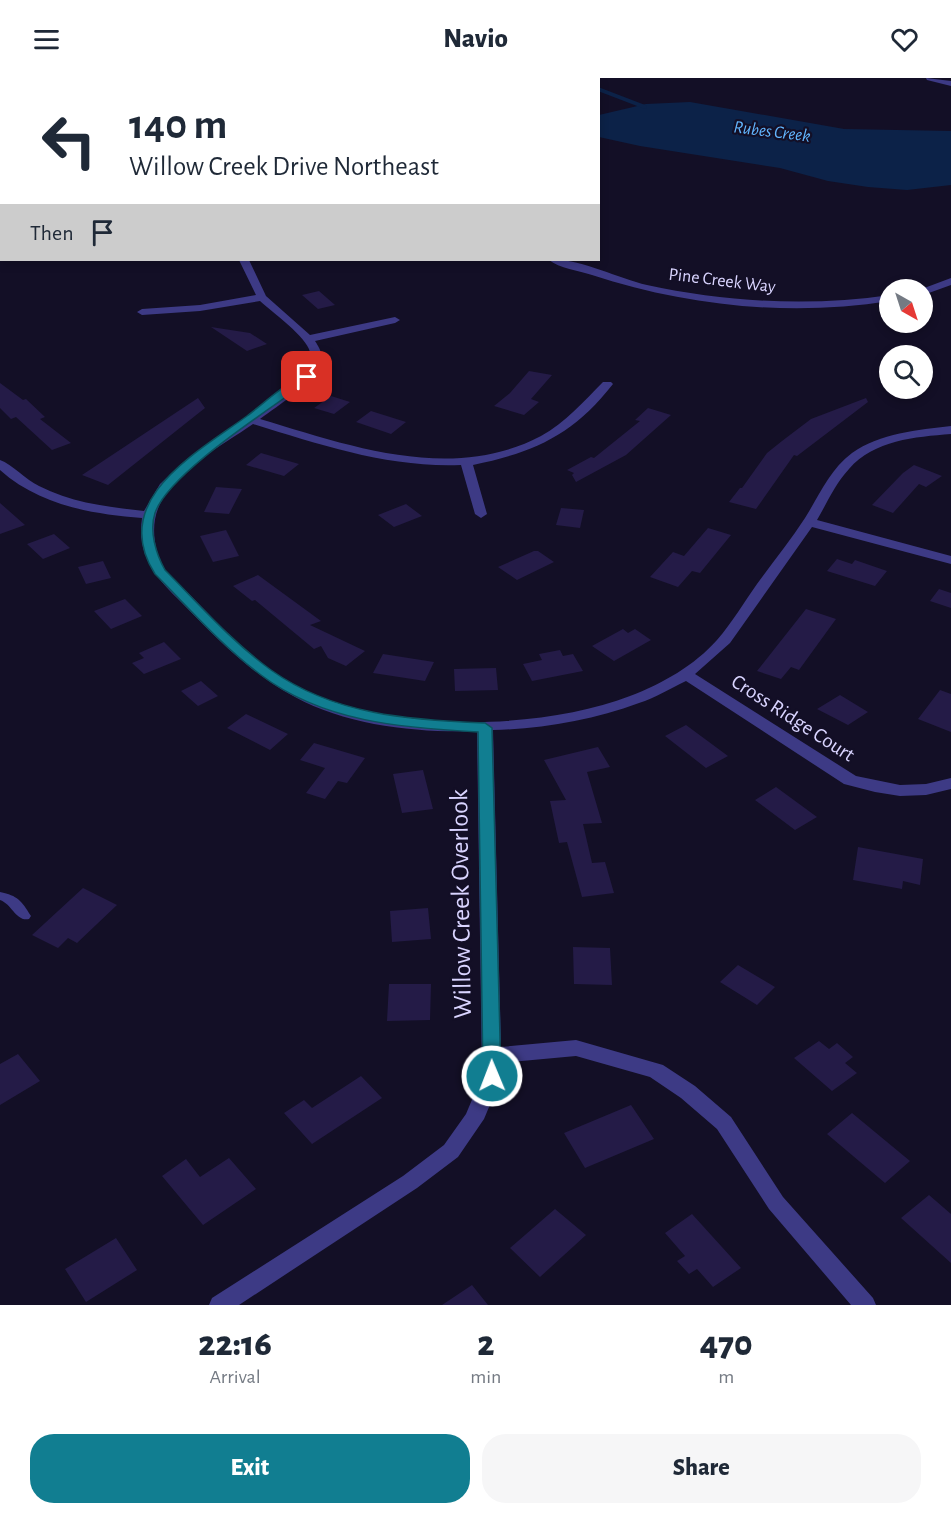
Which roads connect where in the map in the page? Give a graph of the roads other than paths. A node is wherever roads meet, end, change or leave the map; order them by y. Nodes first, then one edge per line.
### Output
1 (930, 78) edge
2 (951, 84) edge
3 (244, 261) edge
4 (557, 261) edge
5 (951, 281) edge
6 (933, 288) edge
7 (262, 297) junction
8 (879, 300) edge
9 (142, 312) dead end
10 (395, 320) dead end
11 (308, 339) junction
12 (607, 384) dead end
13 (251, 420) junction
14 (951, 430) edge
15 (466, 462) junction
16 (0, 464) edge
17 (481, 513) dead end
18 (148, 515) junction
19 (809, 522) junction
20 (951, 560) edge
21 (687, 675) junction
22 (485, 728) junction
23 (951, 783) edge
24 (0, 896) edge
25 (25, 916) dead end
26 (492, 1056) junction
27 (220, 1305) edge
28 (866, 1305) edge

1 - 2 street
3 - 7 street
4 - 8 street, Pine Creek Way
5 - 6 street
7 - 9 street
7 - 11 street
10 - 11 street
11 - 13 street
12 - 15 street
13 - 15 street
13 - 18 street
14 - 19 street
15 - 17 street
16 - 18 street
18 - 22 street
19 - 20 street
19 - 21 street
21 - 22 street
21 - 23 street, Cross Ridge Court
22 - 26 street, Willow Creek Overlook
24 - 25 lane
26 - 27 street, Willow Creek Overlook
26 - 28 street

